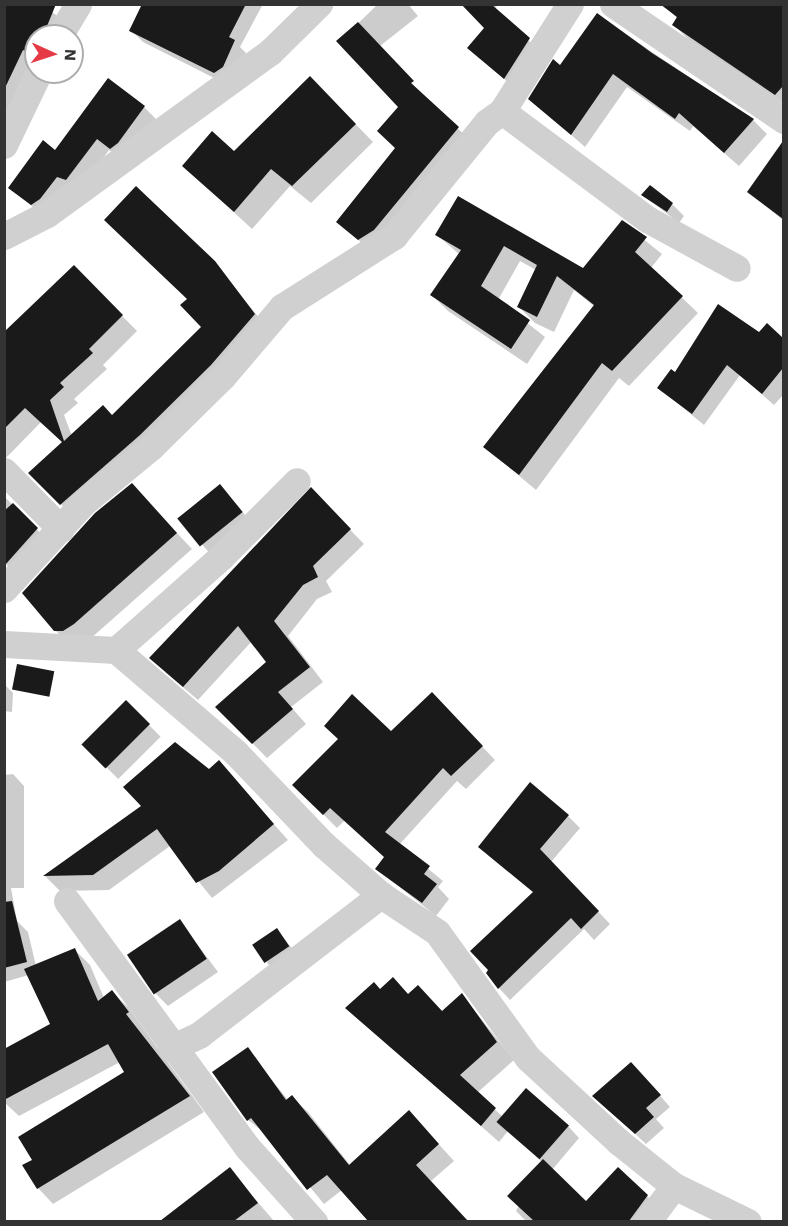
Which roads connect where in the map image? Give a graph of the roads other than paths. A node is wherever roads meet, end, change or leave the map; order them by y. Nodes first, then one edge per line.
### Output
1 (78, 4) edge
2 (319, 4) edge
3 (570, 4) edge
4 (613, 4) edge
5 (66, 24) edge
6 (33, 84) edge
7 (502, 111) junction
8 (783, 120) edge
9 (4, 145) edge
10 (4, 236) edge
11 (737, 268) dead end
12 (4, 471) edge
13 (297, 481) dead end
14 (61, 529) junction
15 (4, 590) edge
16 (4, 644) edge
17 (116, 650) junction
18 (381, 895) junction
19 (67, 901) dead end
20 (171, 1048) junction
21 (674, 1186) junction
22 (314, 1221) edge
23 (647, 1221) edge
24 (747, 1221) edge

1 - 5 street
2 - 10 street
3 - 7 street
4 - 8 street
6 - 9 street
7 - 11 street
7 - 14 street
12 - 14 street
13 - 17 street
14 - 15 street
16 - 17 street
17 - 18 street
18 - 20 street
18 - 21 street
19 - 20 street
20 - 22 street
21 - 23 street
21 - 24 street

